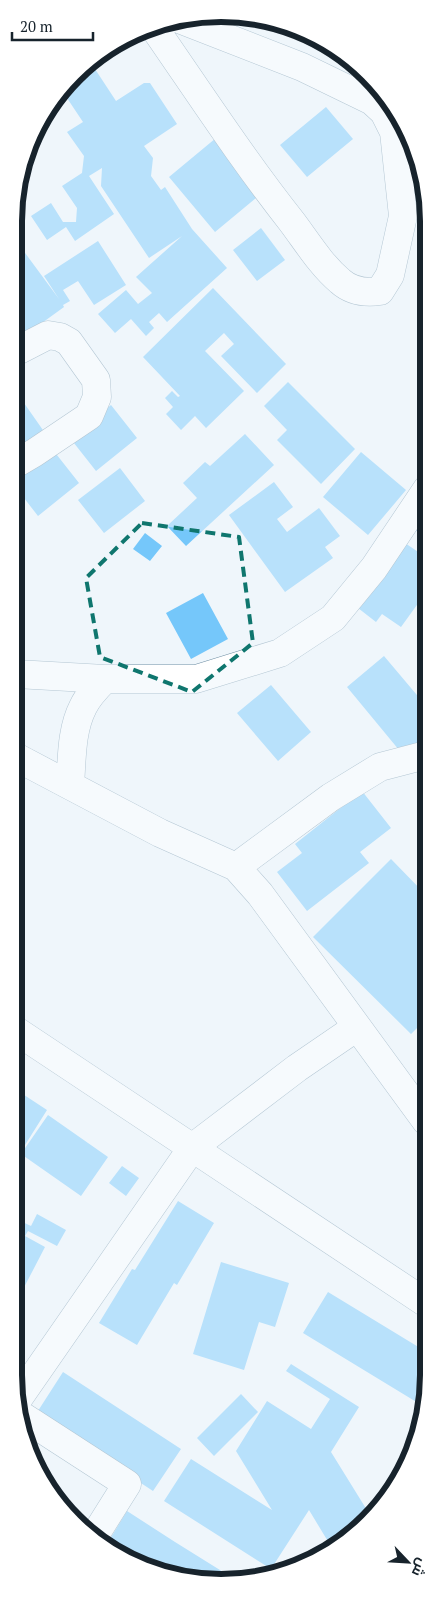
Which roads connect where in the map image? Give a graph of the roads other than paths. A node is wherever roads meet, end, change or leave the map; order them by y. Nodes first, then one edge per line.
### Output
1 (193, 24) edge
2 (158, 33) edge
3 (22, 348) edge
4 (22, 460) edge
5 (420, 499) edge
6 (22, 674) edge
7 (105, 679) junction
8 (420, 757) edge
9 (22, 759) edge
10 (70, 785) junction
11 (236, 867) junction
12 (357, 1027) junction
13 (22, 1035) edge
14 (420, 1113) edge
15 (192, 1148) junction
16 (420, 1299) edge
17 (23, 1391) edge
18 (27, 1419) edge
19 (97, 1531) edge

1 - 2 street
3 - 4 street
5 - 7 street
6 - 7 street
7 - 10 street
8 - 11 street
9 - 10 street
10 - 11 street
11 - 12 street
12 - 14 street
12 - 15 street
13 - 15 street
15 - 16 street
15 - 17 street
18 - 19 street

